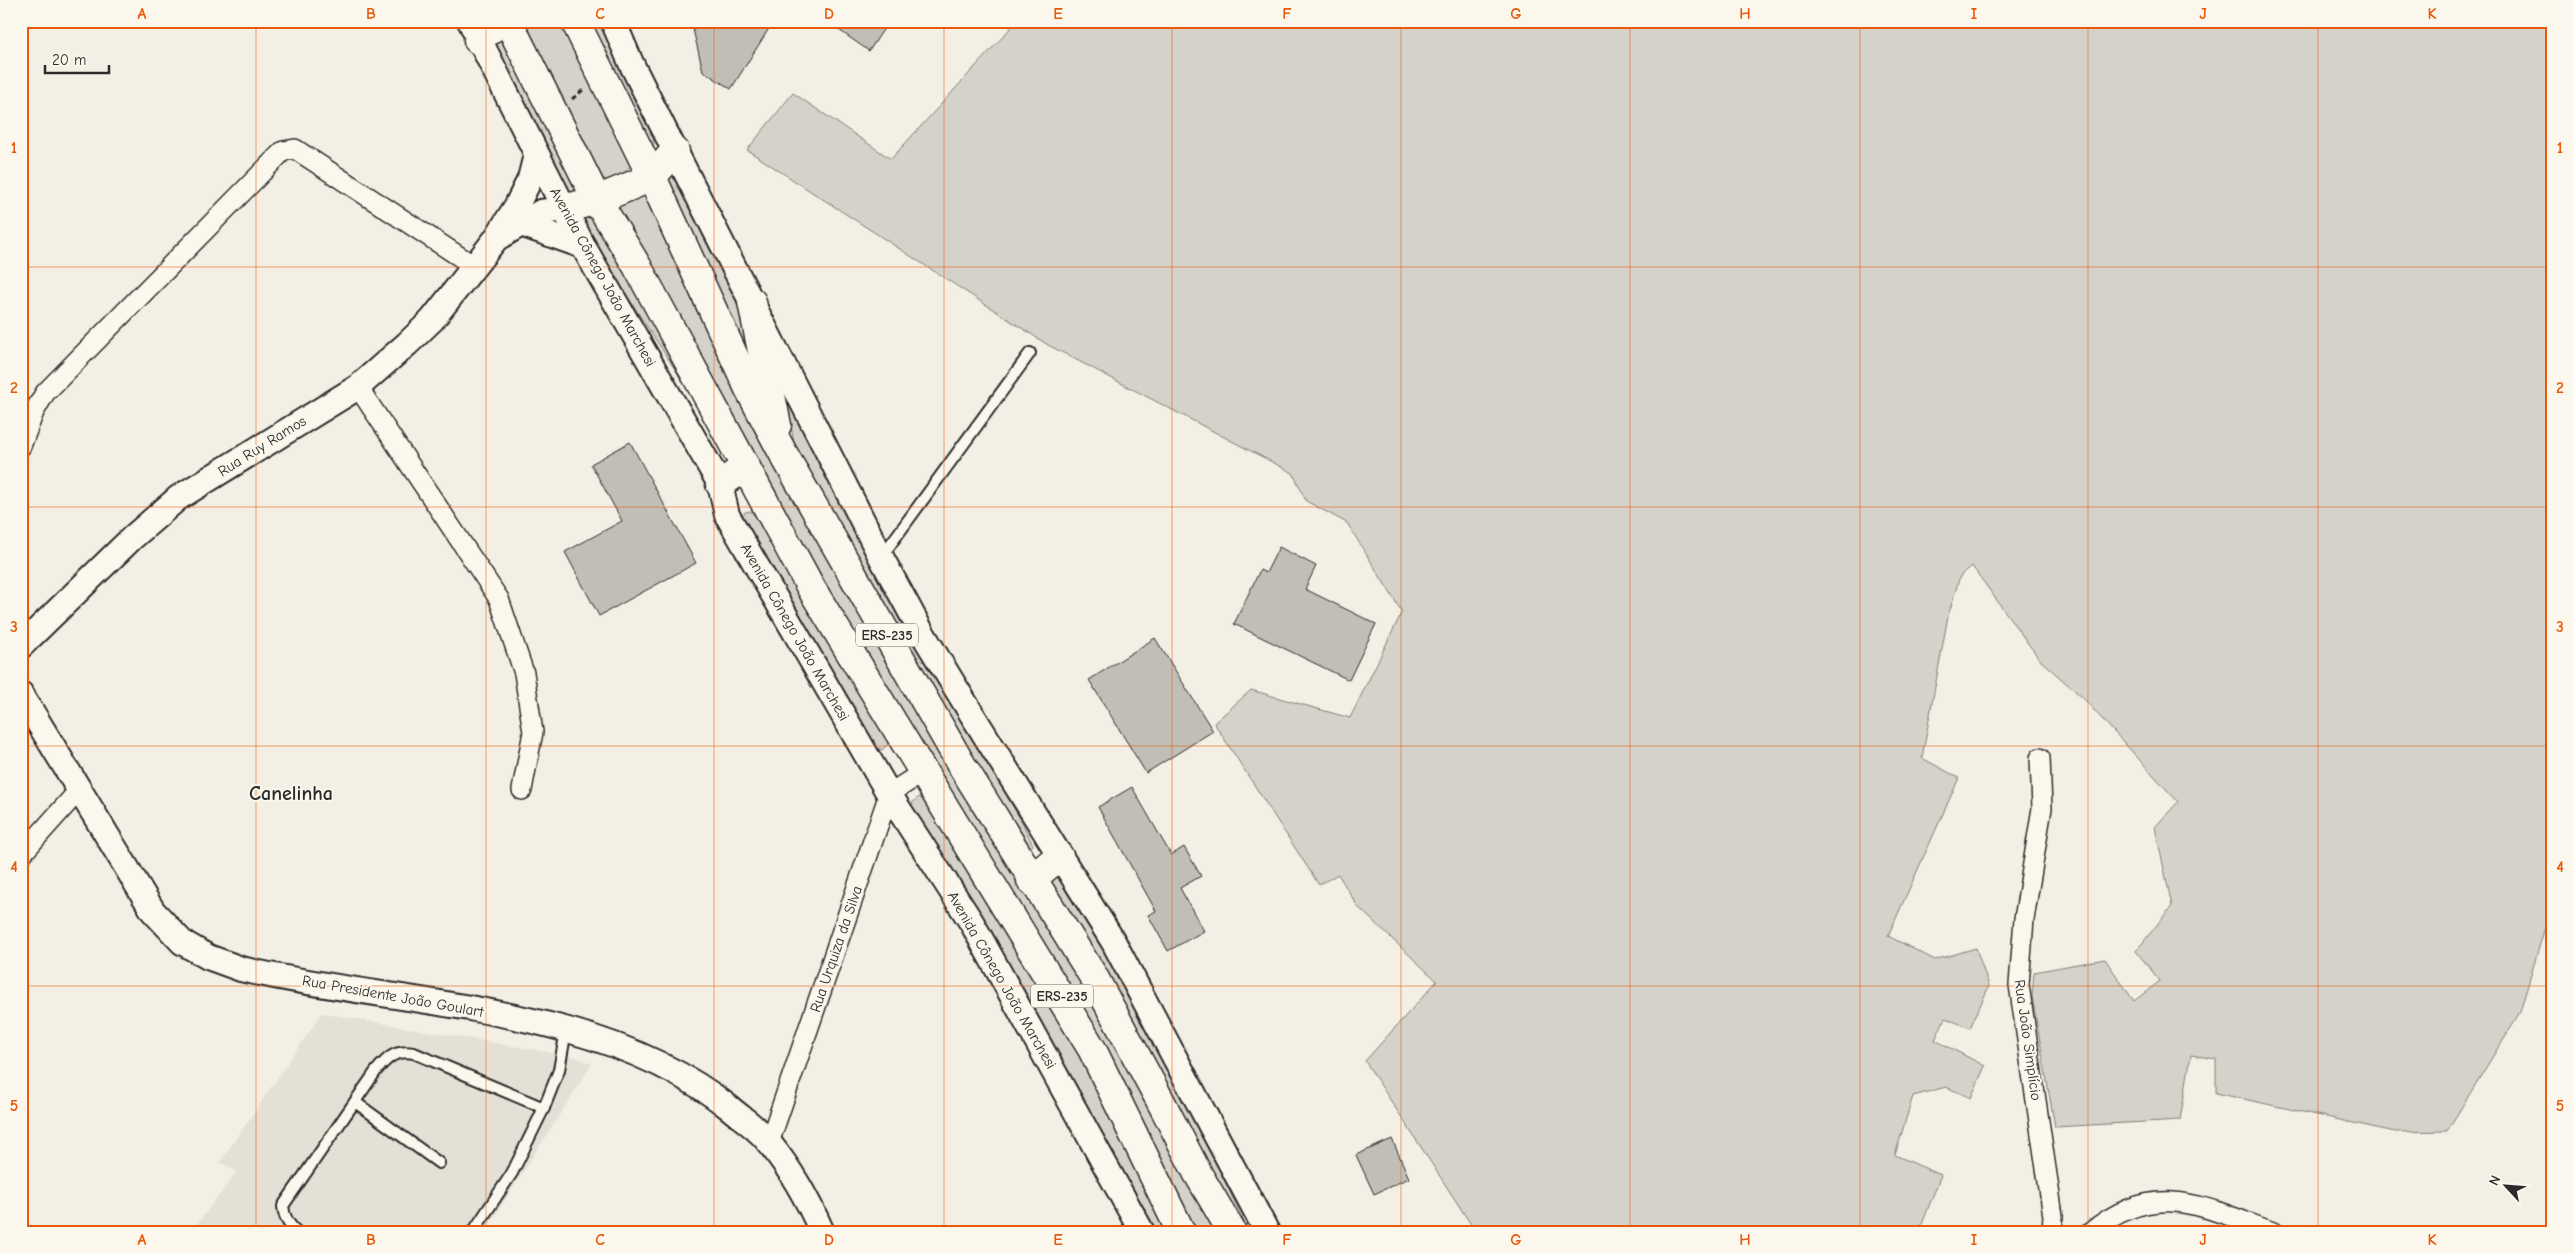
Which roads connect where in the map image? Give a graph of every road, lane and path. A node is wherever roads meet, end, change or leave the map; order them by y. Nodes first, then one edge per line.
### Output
1 (501, 21) edge
2 (508, 21) edge
3 (575, 21) edge
4 (620, 26) edge
5 (474, 31) edge
6 (601, 76) junction
7 (554, 114) junction
8 (675, 151) junction
9 (536, 155) junction
10 (652, 177) junction
11 (597, 200) junction
12 (564, 209) junction
13 (521, 224) junction
14 (495, 240) junction
15 (583, 246) junction
16 (474, 266) junction
17 (752, 302) junction
18 (1030, 353) dead end
19 (358, 387) junction
20 (21, 446) edge
21 (783, 453) junction
22 (746, 467) junction
23 (720, 484) junction
24 (881, 557) junction
25 (21, 646) edge
26 (21, 694) edge
27 (2040, 758) dead end
28 (923, 772) junction
29 (80, 789) junction
30 (522, 790) dead end
31 (889, 794) junction
32 (21, 855) edge
33 (1059, 856) junction
34 (1031, 880) junction
35 (566, 1030) junction
36 (355, 1102) junction
37 (544, 1108) junction
38 (770, 1142) junction
39 (439, 1163) dead end
40 (297, 1232) edge
41 (473, 1232) edge
42 (822, 1232) edge
43 (1142, 1232) edge
44 (1181, 1232) edge
45 (1232, 1232) edge
46 (1267, 1232) edge
47 (2052, 1232) edge
48 (2091, 1232) edge
49 (2273, 1232) edge

1 - 5 main road
2 - 7 main road, ERS-235
3 - 6 main road, ERS-235
4 - 8 street
5 - 9 street, Avenida Cônego João Marchesi
6 - 7 path
6 - 10 main road, ERS-235
7 - 11 main road, ERS-235
8 - 10 main road
8 - 17 street
9 - 12 street, Avenida Cônego João Marchesi
9 - 14 street, Rua Ruy Ramos
10 - 11 main road
10 - 21 main road, ERS-235
11 - 12 main road
11 - 22 main road, ERS-235
12 - 13 street, Rua Ruy Ramos
12 - 15 street, Avenida Cônego João Marchesi
13 - 14 street, Rua Ruy Ramos
13 - 15 street
14 - 16 street, Rua Ruy Ramos
15 - 23 street, Avenida Cônego João Marchesi
16 - 19 street, Rua Ruy Ramos
16 - 20 street
17 - 21 main road
17 - 24 street
18 - 24 lane
19 - 25 street, Rua Ruy Ramos
19 - 30 street
21 - 34 main road, ERS-235
22 - 23 main road
22 - 28 main road, ERS-235
23 - 31 street, Avenida Cônego João Marchesi
24 - 33 street
26 - 29 street, Rua Presidente João Goulart
27 - 47 street, Rua João Simplício
28 - 31 street
28 - 44 main road, ERS-235
29 - 32 street
29 - 35 street, Rua Presidente João Goulart
31 - 38 street, Rua Urquiza da Silva
31 - 43 street, Avenida Cônego João Marchesi
33 - 34 main road
33 - 46 street
34 - 45 main road, ERS-235
35 - 37 lane
35 - 38 street, Rua Presidente João Goulart
36 - 37 lane
36 - 39 lane
36 - 40 lane
37 - 41 lane
38 - 42 street, Rua Presidente João Goulart
48 - 49 street

